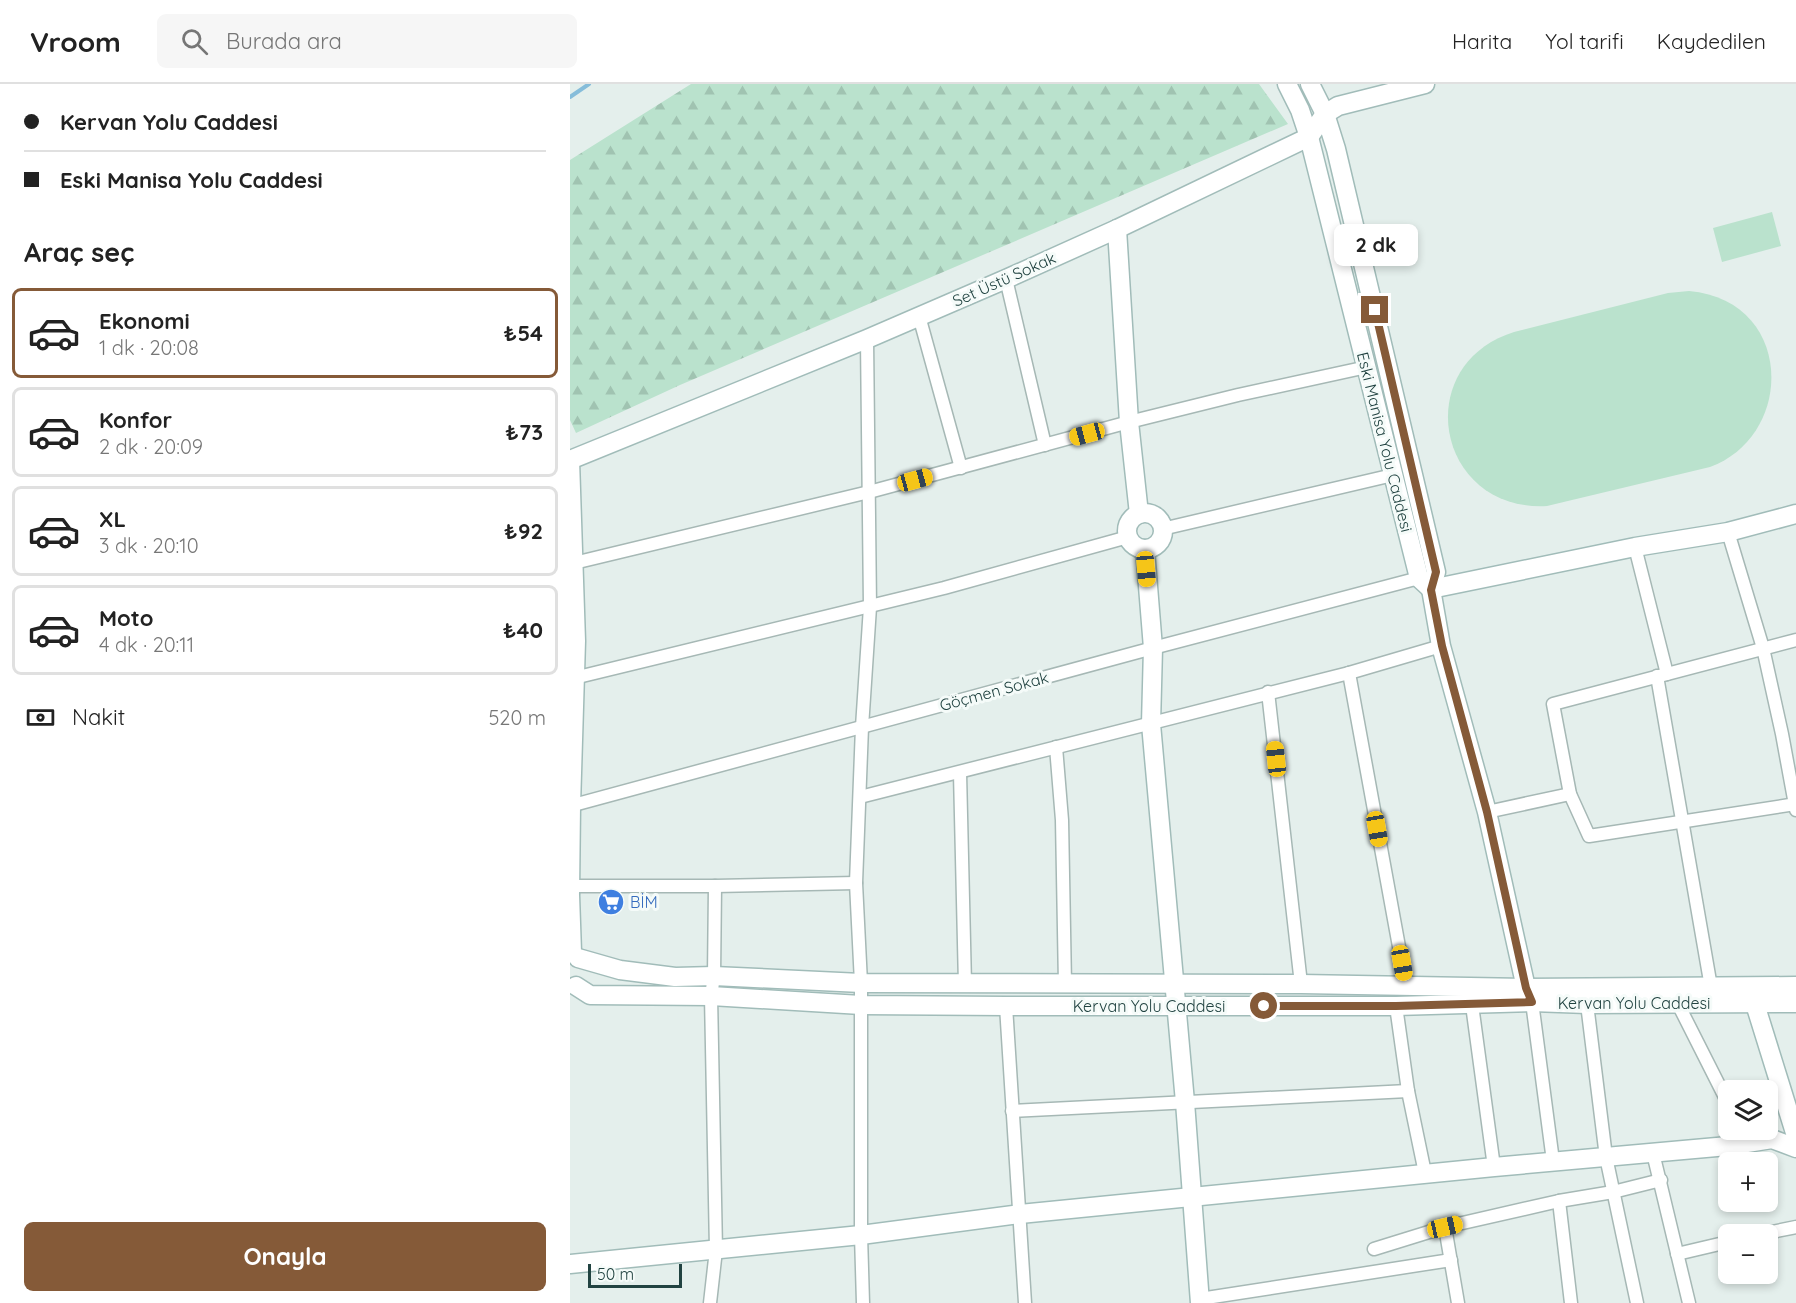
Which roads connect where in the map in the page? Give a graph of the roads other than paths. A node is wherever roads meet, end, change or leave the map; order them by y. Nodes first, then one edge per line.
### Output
1 (1287, 84) edge
2 (1310, 84) edge
3 (1425, 84) edge
4 (1325, 114) junction
5 (1309, 137) junction
6 (1117, 229) junction
7 (1006, 279) junction
8 (919, 316) junction
9 (867, 339) junction
10 (1367, 367) junction
11 (1129, 422) junction
12 (1045, 445) junction
13 (570, 460) edge
14 (961, 468) junction
15 (1393, 475) junction
16 (868, 492) junction
17 (1139, 514) junction
18 (1796, 514) edge
19 (1162, 529) junction
20 (1728, 532) junction
21 (1128, 537) junction
22 (1635, 547) junction
23 (1144, 549) junction
24 (574, 563) junction
25 (1425, 584) junction
26 (870, 607) junction
27 (1796, 640) edge
28 (573, 641) edge
29 (1442, 646) junction
30 (1153, 648) junction
31 (1763, 648) junction
32 (1349, 673) junction
33 (1662, 675) junction
34 (574, 678) junction
35 (1268, 692) junction
36 (1151, 724) junction
37 (571, 725) edge
38 (862, 727) junction
39 (1796, 730) edge
40 (1782, 734) junction
41 (1056, 747) junction
42 (960, 773) junction
43 (1570, 794) junction
44 (860, 797) junction
45 (570, 806) edge
46 (1796, 807) edge
47 (1487, 812) junction
48 (1682, 822) junction
49 (856, 883) junction
50 (570, 886) edge
51 (715, 886) junction
52 (570, 894) edge
53 (573, 954) edge
54 (714, 976) junction
55 (861, 983) junction
56 (1301, 984) junction
57 (965, 985) junction
58 (1065, 985) junction
59 (1174, 985) junction
60 (1406, 985) junction
61 (1796, 986) edge
62 (1711, 987) junction
63 (573, 988) edge
64 (1529, 995) junction
65 (1754, 995) junction
66 (711, 996) junction
67 (1796, 1003) edge
68 (1587, 1004) junction
69 (1678, 1004) junction
70 (861, 1005) junction
71 (1472, 1005) junction
72 (1006, 1006) junction
73 (1396, 1006) junction
74 (1176, 1007) junction
75 (1718, 1083) edge
76 (1408, 1091) junction
77 (1185, 1102) junction
78 (1012, 1111) junction
79 (1796, 1136) edge
80 (1766, 1140) edge
81 (1775, 1140) edge
82 (1796, 1148) edge
83 (1653, 1153) junction
84 (1606, 1157) junction
85 (1553, 1161) junction
86 (1494, 1167) junction
87 (1425, 1173) junction
88 (1660, 1180) junction
89 (1612, 1192) junction
90 (1191, 1197) junction
91 (1559, 1201) junction
92 (1020, 1214) junction
93 (1445, 1227) junction
94 (1796, 1227) edge
95 (1778, 1231) edge
96 (861, 1235) junction
97 (1718, 1244) edge
98 (1374, 1249) dead end
99 (716, 1250) junction
100 (1677, 1254) junction
101 (1451, 1260) junction
102 (570, 1264) edge
103 (1200, 1301) edge
104 (710, 1303) edge
105 (863, 1303) edge
106 (1025, 1303) edge
107 (1458, 1303) edge
108 (1571, 1303) edge
109 (1637, 1303) edge
110 (1689, 1303) edge

1 - 5 main road, Eski Manisa Yolu Caddesi
2 - 4 main road, Eski Manisa Yolu Caddesi
3 - 4 main road
4 - 5 main road, Set Üstü Sokak
4 - 25 main road, Eski Manisa Yolu Caddesi
5 - 6 main road, Set Üstü Sokak
5 - 10 main road, Eski Manisa Yolu Caddesi
6 - 7 main road, Set Üstü Sokak
6 - 11 main road
7 - 8 main road, Set Üstü Sokak
7 - 12 street
8 - 9 main road, Set Üstü Sokak
8 - 14 street
9 - 13 main road, Set Üstü Sokak
9 - 16 street
10 - 11 street
10 - 15 main road, Eski Manisa Yolu Caddesi
11 - 12 street
11 - 17 main road
12 - 14 street
13 - 24 main road
14 - 16 street
15 - 19 street
15 - 25 main road, Eski Manisa Yolu Caddesi
16 - 24 street
16 - 26 street
17 - 19 main road
17 - 21 main road
18 - 20 main road
19 - 23 main road
20 - 22 main road
20 - 31 street
21 - 23 main road
21 - 26 street
22 - 25 main road
22 - 33 street
23 - 30 main road
24 - 28 main road
25 - 29 main road, Eski Manisa Yolu Caddesi
25 - 30 street, Göçmen Sokak
26 - 34 street
26 - 38 street
27 - 31 street
28 - 34 main road
29 - 32 street
29 - 47 main road, Eski Manisa Yolu Caddesi
30 - 36 main road
30 - 38 street, Göçmen Sokak
31 - 33 street
31 - 40 street
32 - 35 street
32 - 60 street
33 - 43 street
33 - 48 street
34 - 37 main road
35 - 36 street
35 - 56 street
36 - 41 street
36 - 59 main road
37 - 45 main road
38 - 44 street
38 - 45 street, Göçmen Sokak
39 - 40 street
40 - 46 street
41 - 42 street
41 - 58 street
42 - 44 street
42 - 57 street
43 - 47 street
43 - 48 street
44 - 49 street
45 - 50 main road
46 - 48 street
47 - 64 main road, Eski Manisa Yolu Caddesi
48 - 62 street
49 - 51 street
49 - 55 street
50 - 51 street
50 - 52 main road
51 - 54 street
52 - 53 main road
53 - 54 main road, Kervan Yolu Caddesi
53 - 63 main road
54 - 55 main road, Kervan Yolu Caddesi
54 - 66 street
55 - 57 main road, Kervan Yolu Caddesi
55 - 70 street
56 - 59 main road, Kervan Yolu Caddesi
56 - 60 main road, Kervan Yolu Caddesi
57 - 58 main road, Kervan Yolu Caddesi
58 - 59 main road, Kervan Yolu Caddesi
59 - 74 main road
60 - 64 main road, Kervan Yolu Caddesi
61 - 65 main road, Kervan Yolu Caddesi
62 - 64 main road, Kervan Yolu Caddesi
62 - 65 main road, Kervan Yolu Caddesi
63 - 66 main road, Kervan Yolu Caddesi
64 - 68 main road, Kervan Yolu Caddesi
64 - 71 main road, Kervan Yolu Caddesi
64 - 85 street
65 - 67 main road, Kervan Yolu Caddesi
65 - 69 main road, Kervan Yolu Caddesi
65 - 79 main road
66 - 70 main road, Kervan Yolu Caddesi
66 - 99 street
68 - 69 main road, Kervan Yolu Caddesi
68 - 84 street
69 - 75 street
70 - 72 main road, Kervan Yolu Caddesi
70 - 96 street
71 - 73 main road, Kervan Yolu Caddesi
71 - 86 street
72 - 74 main road, Kervan Yolu Caddesi
72 - 78 street
73 - 74 main road, Kervan Yolu Caddesi
73 - 76 street
74 - 77 main road
76 - 77 street
76 - 87 street
77 - 78 street
77 - 90 main road
78 - 92 street
80 - 83 main road
81 - 82 main road
83 - 84 main road
83 - 88 street
84 - 85 main road
84 - 89 street
85 - 86 main road
86 - 87 main road
87 - 90 main road
88 - 89 street
88 - 100 street
89 - 91 street
89 - 109 street
90 - 92 main road
90 - 103 main road
91 - 93 street
91 - 108 street
92 - 96 main road
92 - 106 street
93 - 98 street
93 - 101 street
94 - 95 street
96 - 99 main road
96 - 105 street
97 - 100 street
99 - 102 main road
99 - 104 street
100 - 110 street
101 - 103 street
101 - 107 street

